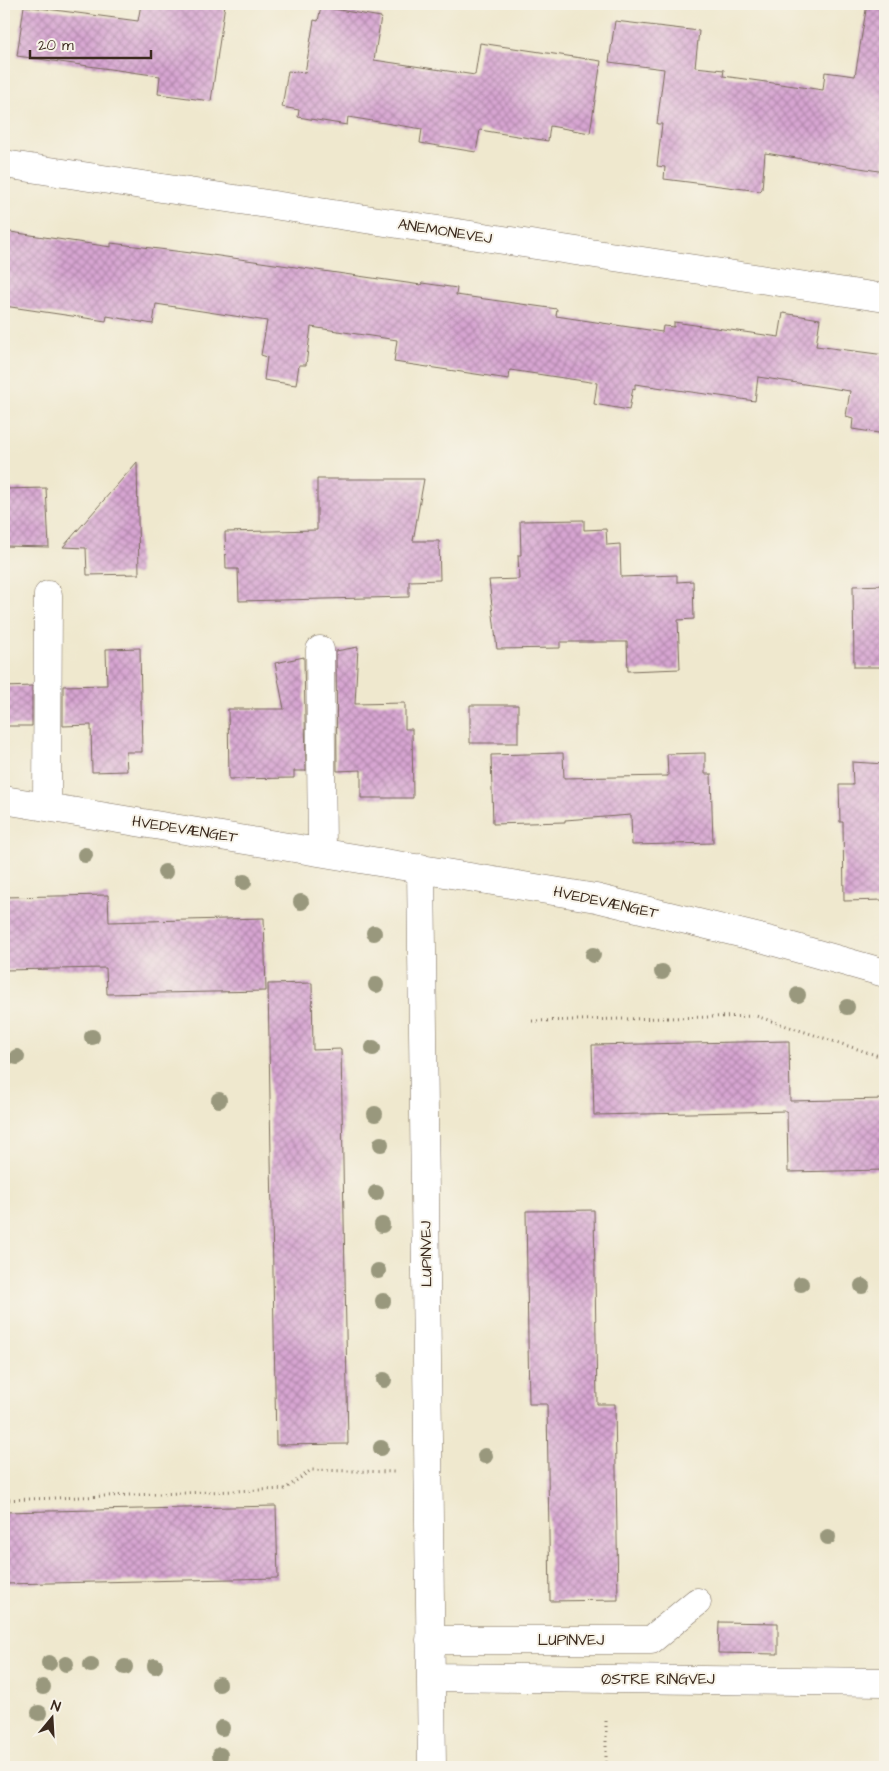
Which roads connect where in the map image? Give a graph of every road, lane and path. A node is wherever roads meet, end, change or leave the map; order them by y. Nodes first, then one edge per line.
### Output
1 (4, 164) edge
2 (885, 298) edge
3 (48, 595) dead end
4 (320, 650) dead end
5 (4, 800) edge
6 (47, 807) junction
7 (322, 851) junction
8 (421, 868) junction
9 (885, 973) edge
10 (532, 1021) dead end
11 (885, 1058) edge
12 (428, 1472) junction
13 (4, 1500) edge
14 (697, 1602) dead end
15 (430, 1640) junction
16 (431, 1677) junction
17 (606, 1679) junction
18 (885, 1682) edge
19 (432, 1767) edge
20 (606, 1767) edge

1 - 2 street, ANEMONEVEJ
3 - 6 street
4 - 7 street
5 - 6 street, HVEDEVÆNGET
6 - 7 street, HVEDEVÆNGET
7 - 8 street, HVEDEVÆNGET
8 - 9 street, HVEDEVÆNGET
8 - 12 street, LUPINVEJ
10 - 11 path
12 - 13 path
12 - 15 street, LUPINVEJ
14 - 15 street, LUPINVEJ
15 - 16 street, LUPINVEJ
16 - 17 street, ØSTRE RINGVEJ
16 - 19 street, LUPINVEJ
17 - 18 street, ØSTRE RINGVEJ
17 - 20 path

